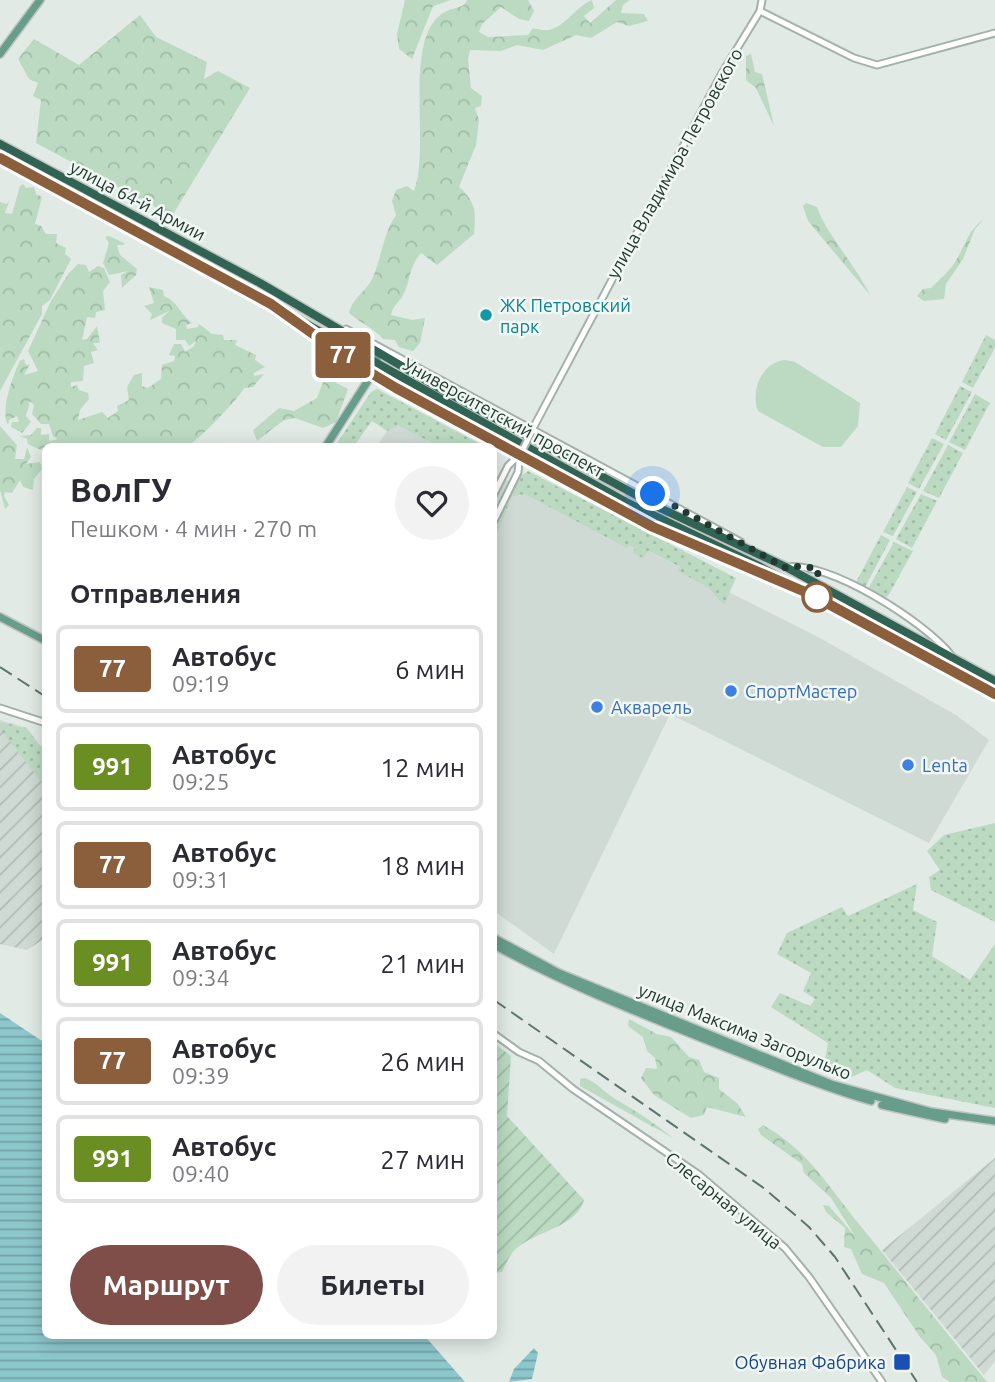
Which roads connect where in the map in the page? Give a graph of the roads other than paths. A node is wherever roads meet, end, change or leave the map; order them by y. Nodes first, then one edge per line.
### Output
1 (40, 0) edge
2 (762, 0) edge
3 (760, 11) junction
4 (995, 33) edge
5 (0, 54) edge
6 (0, 144) edge
7 (0, 158) edge
8 (260, 283) junction
9 (284, 312) junction
10 (375, 351) junction
11 (378, 365) junction
12 (372, 374) junction
13 (532, 431) junction
14 (328, 443) edge
15 (521, 453) junction
16 (497, 488) edge
17 (497, 515) edge
18 (786, 568) junction
19 (810, 594) junction
20 (0, 617) edge
21 (42, 639) edge
22 (953, 658) junction
23 (995, 681) edge
24 (995, 694) edge
25 (0, 708) edge
26 (42, 722) edge
27 (497, 940) edge
28 (497, 947) edge
29 (497, 1036) edge
30 (995, 1123) edge
31 (881, 1382) edge

1 - 5 main road
2 - 3 street
3 - 4 street
3 - 13 street, улица Владимира Петровского
6 - 8 highway, улица 64-й Армии
7 - 9 highway, улица 64-й Армии
8 - 10 highway, Университетский проспект
8 - 13 street, Университетский проспект
9 - 11 highway, Университетский проспект
9 - 12 street, Университетский проспект
10 - 11 main road
10 - 18 highway, Университетский проспект
11 - 12 main road
11 - 19 highway, Университетский проспект
12 - 14 main road
12 - 15 street, Университетский проспект
13 - 15 street, улица Владимира Петровского, bridge
13 - 18 street, Университетский проспект
15 - 16 street
15 - 17 street
15 - 19 street, Университетский проспект
18 - 22 highway, Университетский проспект
18 - 22 street
19 - 24 highway, Университетский проспект
20 - 21 main road
22 - 23 highway, Университетский проспект
25 - 26 street
27 - 30 main road, улица Максима Загорулько
28 - 30 main road, улица Максима Загорулько
29 - 31 street, Слесарная улица

